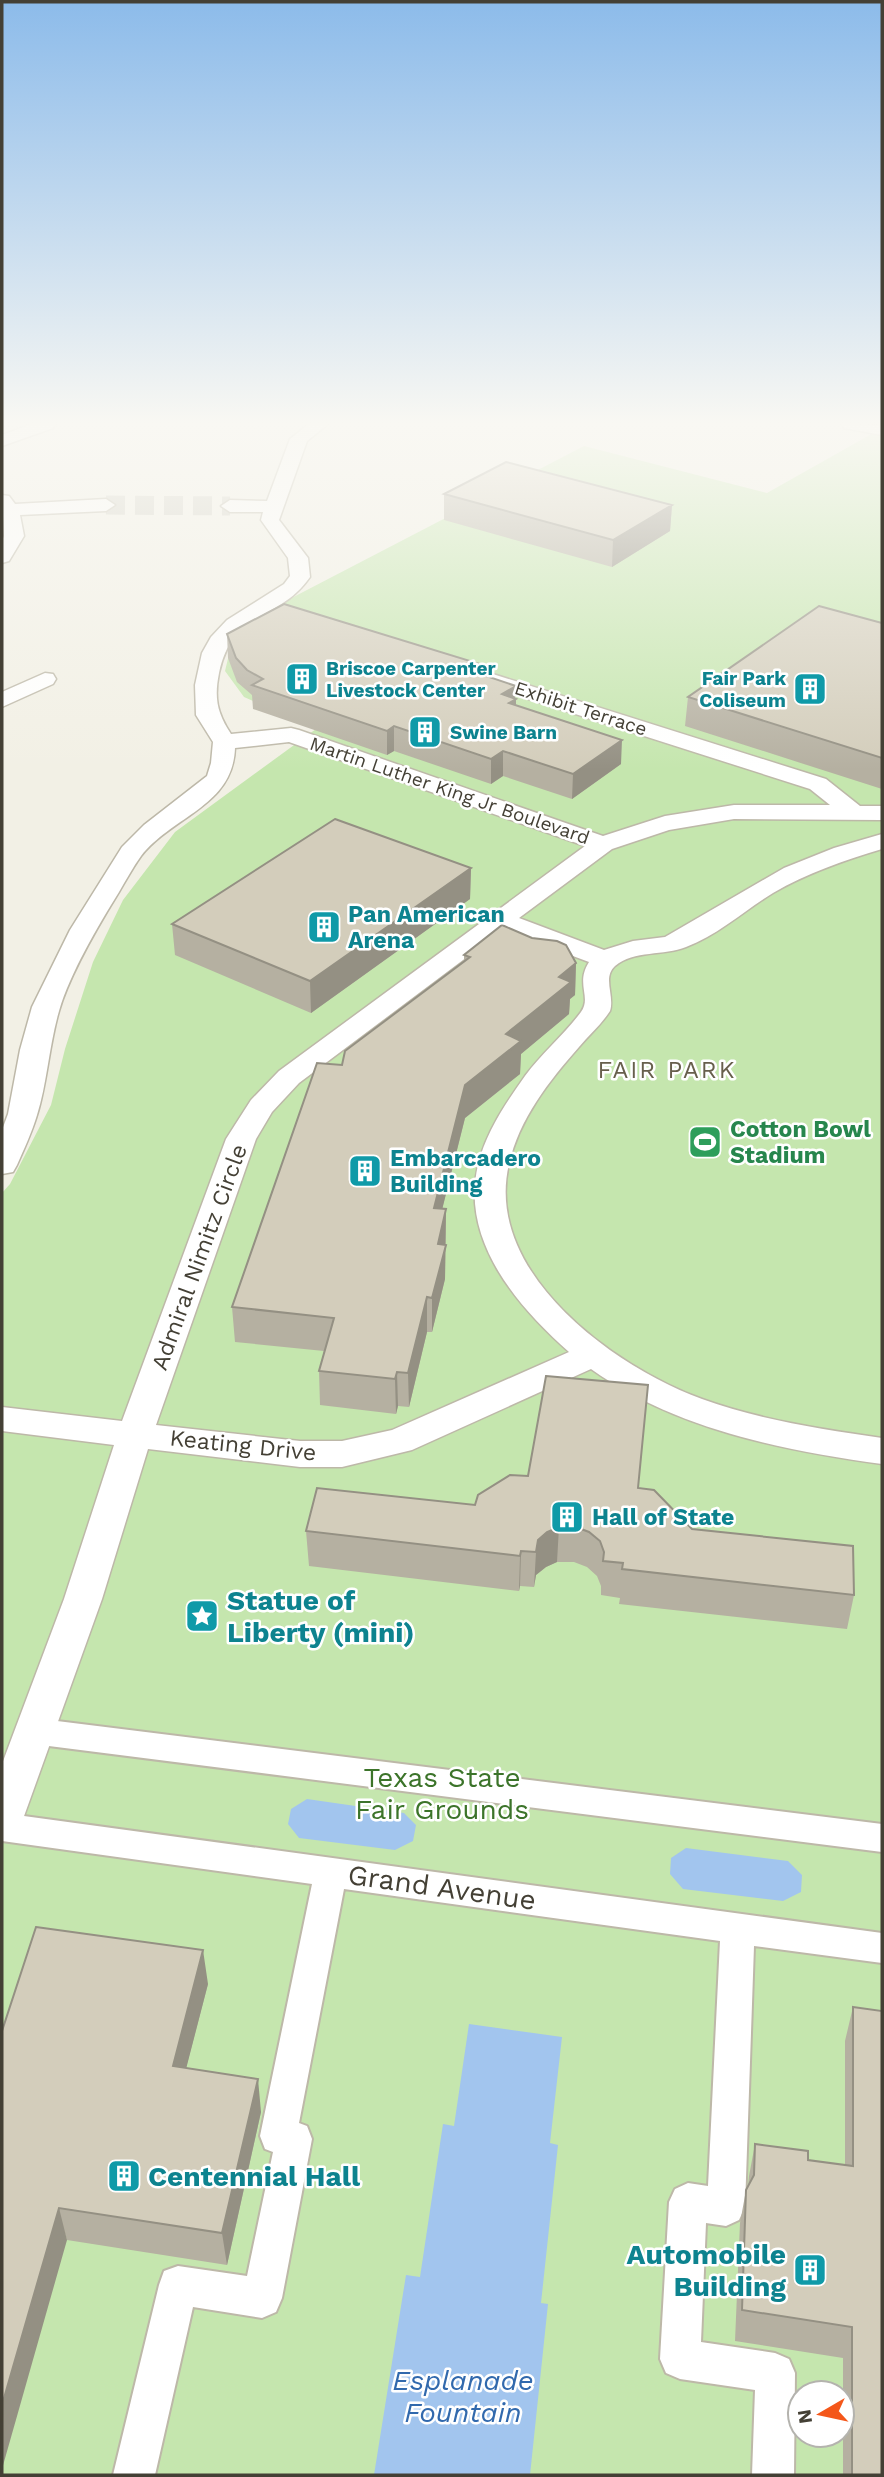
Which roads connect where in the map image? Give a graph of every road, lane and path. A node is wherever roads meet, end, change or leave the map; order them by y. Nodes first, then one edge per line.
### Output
1 (12, 540) edge
2 (284, 540) edge
3 (2, 557) edge
4 (258, 608) junction
5 (283, 616) edge
6 (455, 668) edge
7 (45, 678) dead end
8 (2, 700) edge
9 (224, 742) junction
10 (855, 813) junction
11 (882, 813) edge
12 (882, 841) edge
13 (603, 844) junction
14 (500, 919) junction
15 (607, 960) junction
16 (2, 1165) edge
17 (591, 1355) junction
18 (2, 1419) edge
19 (135, 1434) junction
20 (882, 1451) edge
21 (33, 1731) junction
22 (2, 1819) edge
23 (2, 1827) edge
24 (882, 1838) edge
25 (331, 1872) junction
26 (738, 1928) junction
27 (882, 1948) edge
28 (134, 2475) edge
29 (773, 2475) edge

1 - 3 street
2 - 4 street
4 - 5 street
4 - 9 street
6 - 10 street, Exhibit Terrace
7 - 8 street
9 - 13 street, Martin Luther King Jr Boulevard
9 - 16 street
10 - 11 street, Martin Luther King Jr Boulevard
10 - 13 street, Martin Luther King Jr Boulevard
12 - 15 street
13 - 14 street, Admiral Nimitz Circle
14 - 15 street
14 - 19 street, Admiral Nimitz Circle
15 - 17 street
17 - 19 street, Keating Drive
17 - 20 street
18 - 19 street, Keating Drive
19 - 21 street, Admiral Nimitz Circle
21 - 22 street, Admiral Nimitz Circle
21 - 24 street
23 - 25 street, Grand Avenue
25 - 26 street, Grand Avenue
25 - 28 street
26 - 27 street, Grand Avenue
26 - 29 street

